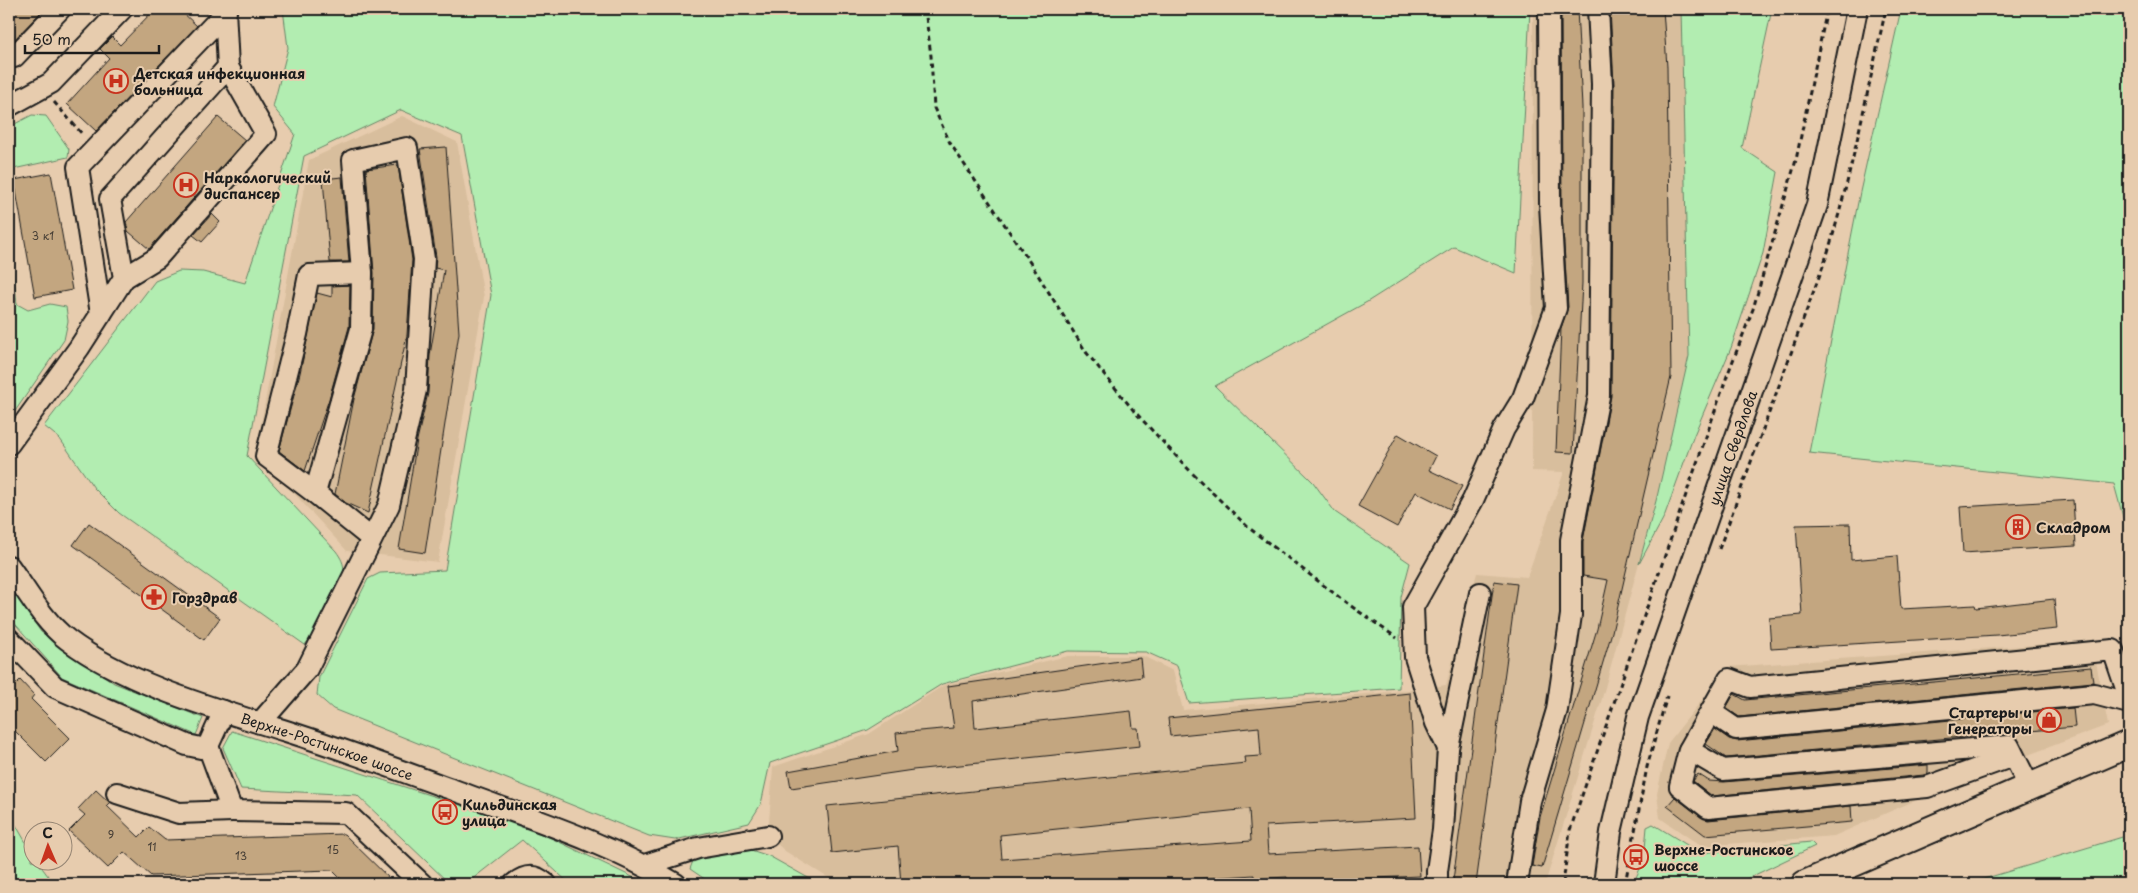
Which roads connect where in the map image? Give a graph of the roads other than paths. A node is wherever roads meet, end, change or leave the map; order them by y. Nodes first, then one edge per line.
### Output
1 (60, 9) edge
2 (122, 9) edge
3 (1549, 9) edge
4 (1598, 9) edge
5 (1857, 9) edge
6 (225, 10) edge
7 (9, 54) edge
8 (228, 67) junction
9 (9, 106) edge
10 (362, 274) junction
11 (124, 278) junction
12 (101, 314) junction
13 (9, 444) edge
14 (315, 493) junction
15 (372, 539) junction
16 (9, 566) edge
17 (1480, 593) dead end
18 (9, 639) edge
19 (2129, 697) edge
20 (2129, 702) edge
21 (224, 711) junction
22 (1711, 712) junction
23 (260, 723) junction
24 (2129, 744) edge
25 (208, 746) junction
26 (1448, 748) junction
27 (1689, 750) junction
28 (2013, 756) junction
29 (2030, 788) junction
30 (117, 792) dead end
31 (232, 811) junction
32 (768, 836) dead end
33 (645, 865) junction
34 (422, 884) edge
35 (514, 884) edge
36 (546, 884) edge
37 (676, 884) edge
38 (1437, 884) edge
39 (1517, 884) edge
40 (1604, 884) edge
41 (1805, 884) edge

1 - 7 street
2 - 9 street
3 - 26 street
4 - 39 street
5 - 40 street, улица Свердлова
6 - 8 street
6 - 12 street
8 - 11 street
8 - 11 street
10 - 14 street
10 - 14 street
10 - 15 street
11 - 12 street
12 - 13 street
14 - 15 street
15 - 23 street
16 - 21 street, Верхне-Ростинское шоссе
17 - 26 street
18 - 25 street
19 - 22 street
20 - 22 street
21 - 23 street, Верхне-Ростинское шоссе
21 - 25 street
22 - 27 street
23 - 33 street, Верхне-Ростинское шоссе
24 - 29 main road
25 - 31 street
26 - 38 street
27 - 28 street
27 - 28 street
28 - 29 street
29 - 41 main road
30 - 31 street
31 - 34 street
32 - 33 street
33 - 37 street, Верхне-Ростинское шоссе
35 - 36 street

